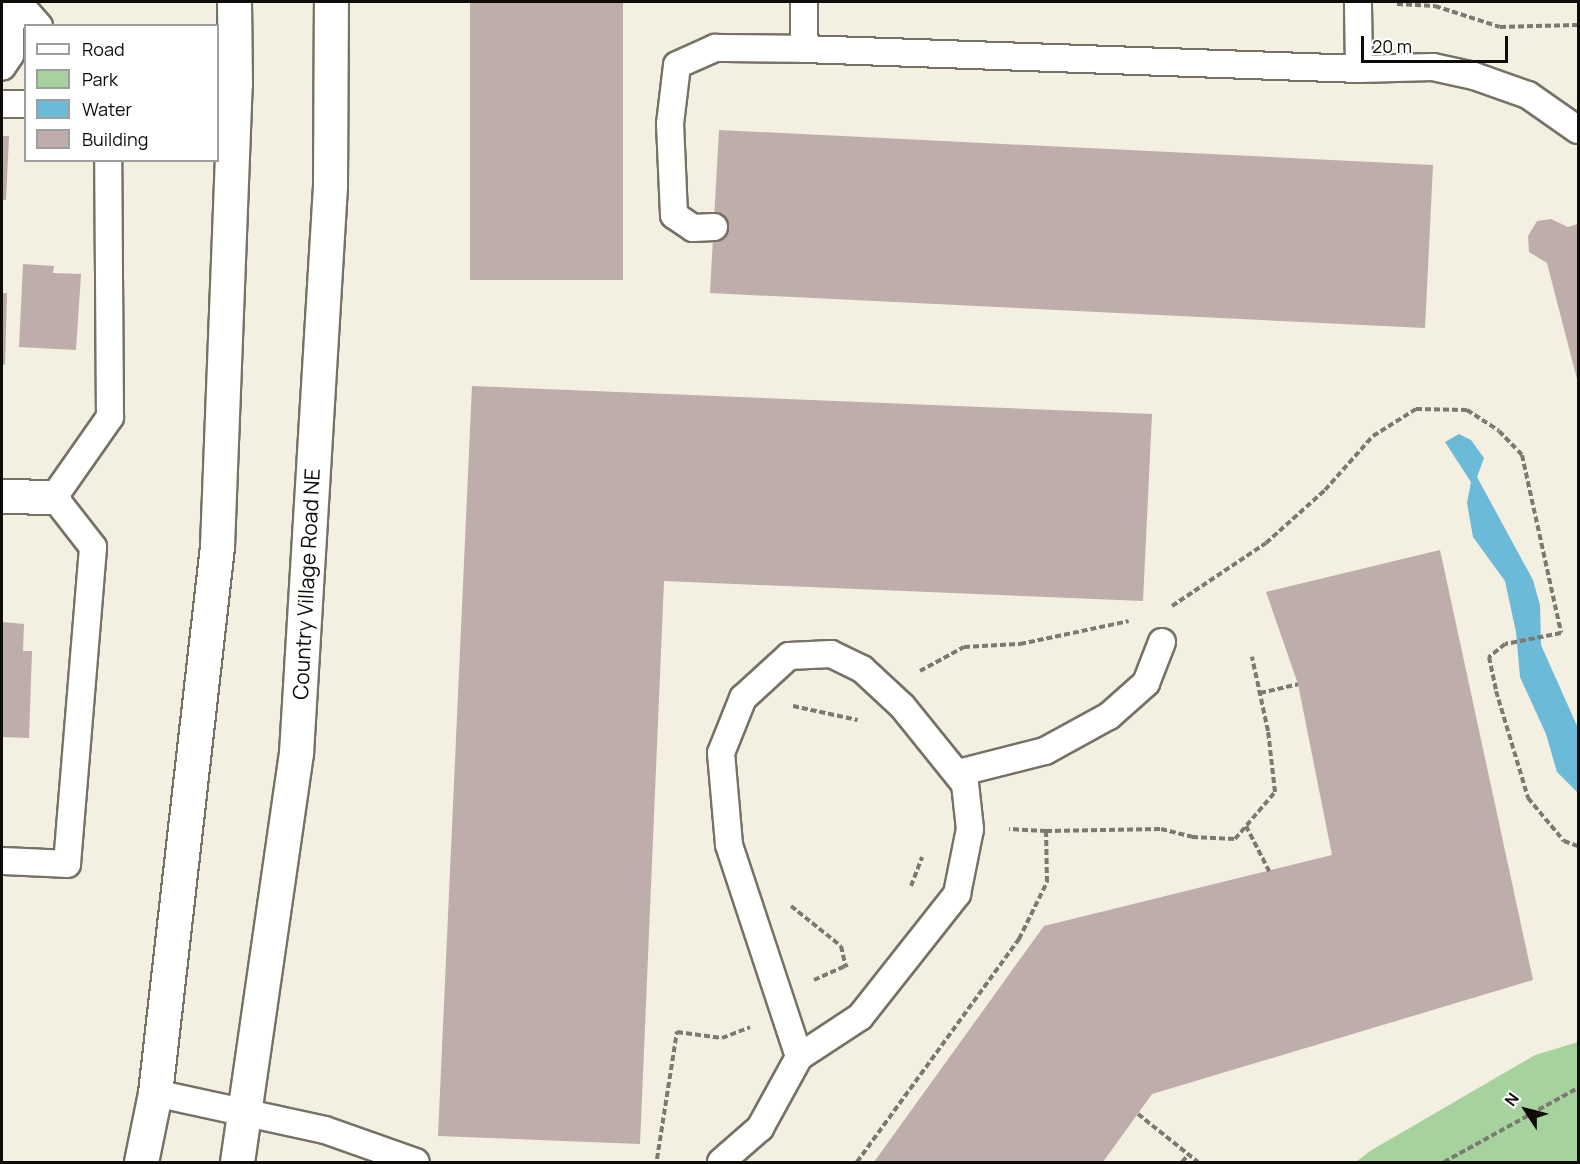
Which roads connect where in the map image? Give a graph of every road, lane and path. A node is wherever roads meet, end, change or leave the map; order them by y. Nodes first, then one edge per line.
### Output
1 (18, 2) edge
2 (234, 2) edge
3 (331, 2) edge
4 (804, 2) edge
5 (1358, 2) edge
6 (2, 3) edge
7 (37, 24) edge
8 (1578, 25) edge
9 (804, 49) junction
10 (2, 67) edge
11 (1359, 69) junction
12 (2, 104) edge
13 (24, 104) edge
14 (1578, 130) edge
15 (108, 162) edge
16 (714, 227) dead end
17 (2, 496) edge
18 (54, 497) junction
19 (1163, 611) dead end
20 (1134, 620) dead end
21 (1162, 642) dead end
22 (1252, 657) dead end
23 (1298, 684) dead end
24 (1260, 693) junction
25 (893, 697) junction
26 (784, 705) dead end
27 (958, 773) junction
28 (1246, 826) junction
29 (1046, 831) dead end
30 (1578, 846) edge
31 (2, 861) edge
32 (1269, 871) dead end
33 (785, 897) dead end
34 (846, 967) dead end
35 (799, 1057) junction
36 (1578, 1089) edge
37 (155, 1093) junction
38 (246, 1113) junction
39 (1138, 1114) dead end
40 (1188, 1155) junction
41 (141, 1162) edge
42 (237, 1162) edge
43 (416, 1162) edge
44 (721, 1162) edge
45 (1182, 1162) edge
46 (1198, 1162) edge
47 (1444, 1162) edge

1 - 7 lane
2 - 37 street
3 - 38 street, Country Village Road NE
4 - 9 lane
5 - 8 path
5 - 11 lane
6 - 10 lane
9 - 11 lane
9 - 16 lane
11 - 14 lane
12 - 13 lane
15 - 18 lane
17 - 18 street
18 - 31 lane
19 - 30 path
20 - 25 path
21 - 27 lane
22 - 24 path
23 - 24 path
24 - 28 path
25 - 26 path
25 - 27 lane
25 - 35 lane
27 - 35 lane
28 - 29 path
28 - 32 path
33 - 34 path
35 - 44 lane
36 - 47 path
37 - 38 lane
37 - 41 street
38 - 42 street, Country Village Road NE
38 - 43 lane
39 - 40 path
40 - 45 path
40 - 46 path

